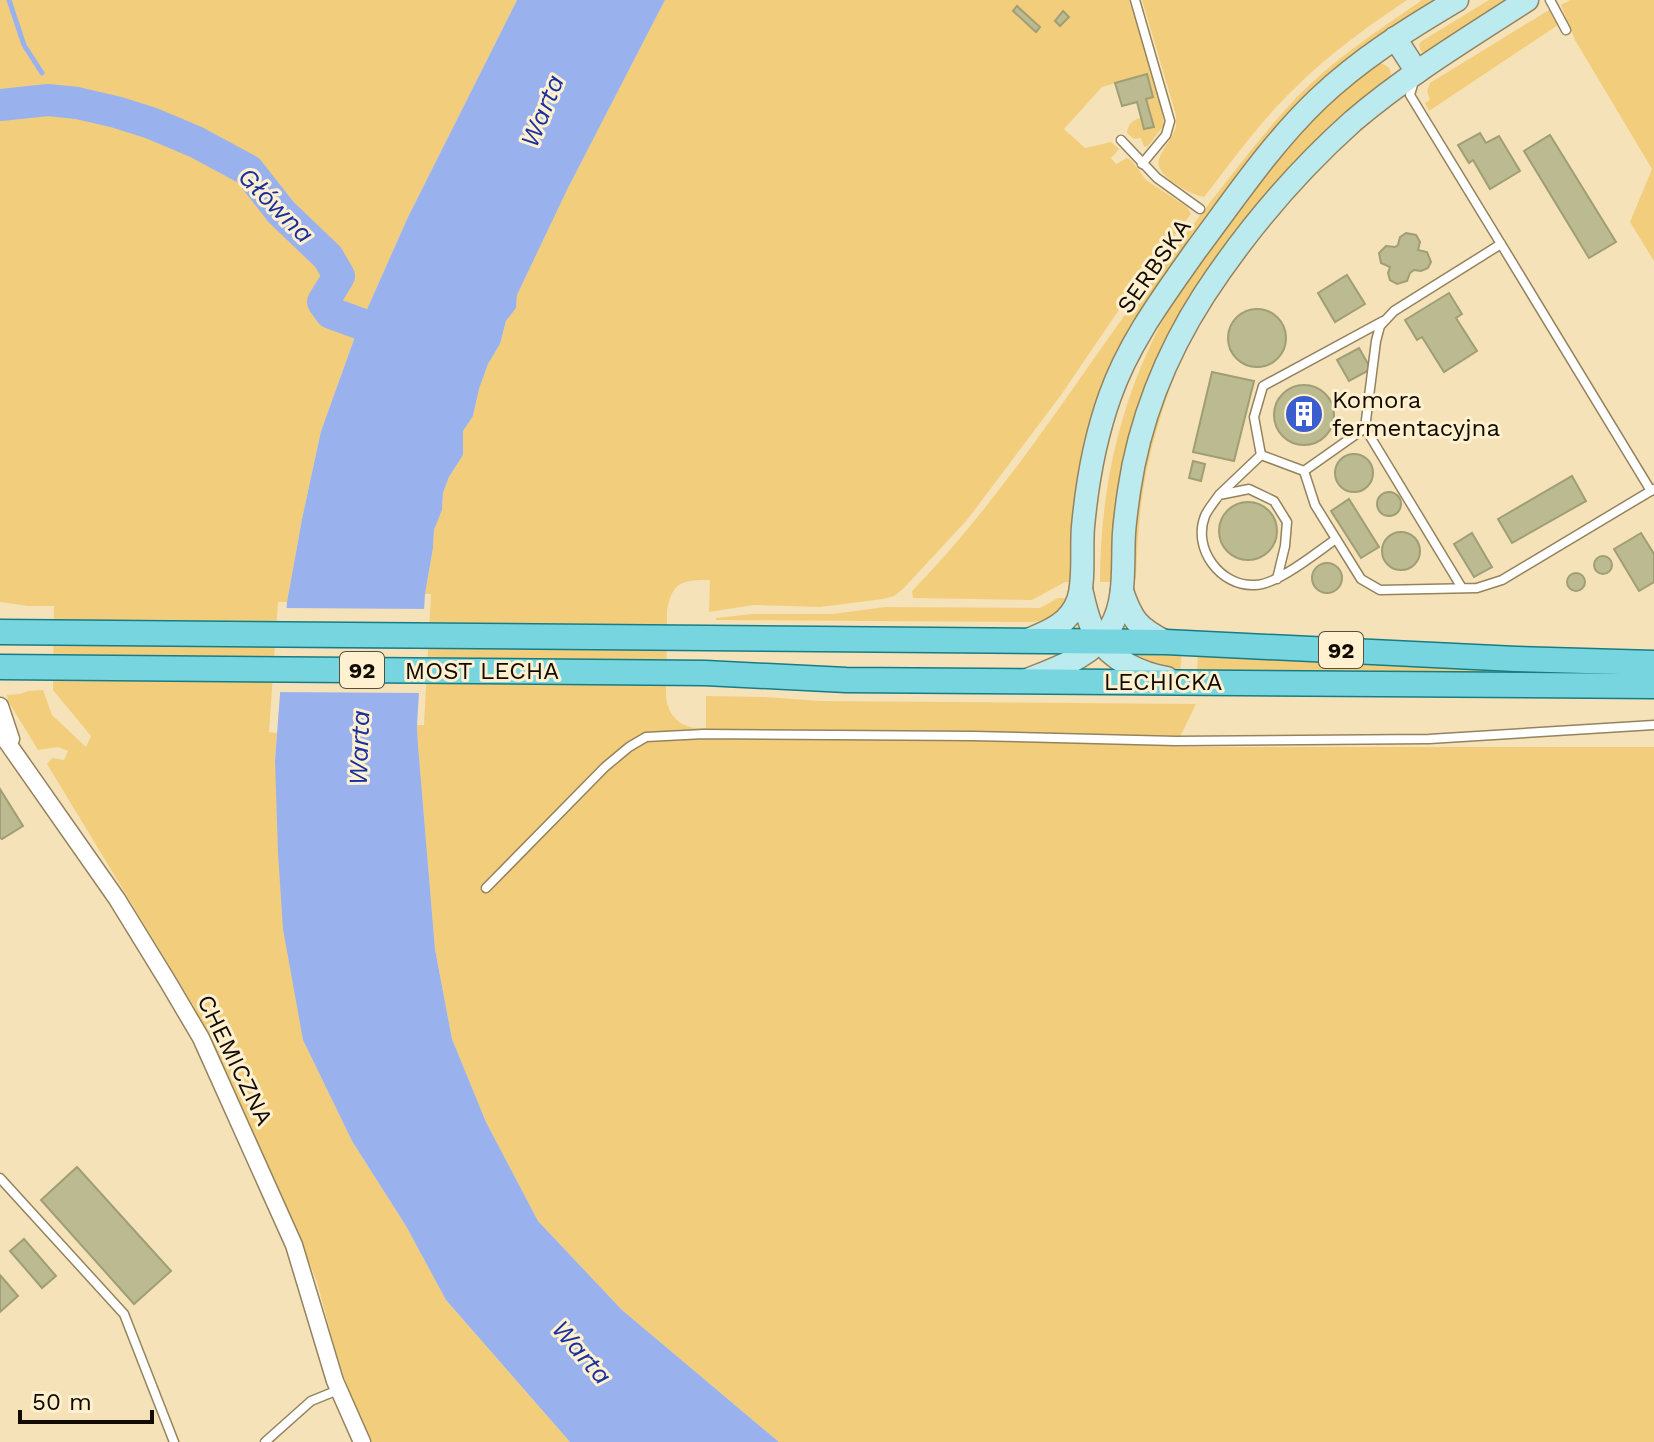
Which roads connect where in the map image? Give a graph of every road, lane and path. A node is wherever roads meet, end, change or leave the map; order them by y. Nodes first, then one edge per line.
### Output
1 (1135, 0) edge
2 (1457, 0) edge
3 (1527, 0) edge
4 (1550, 0) edge
5 (1566, 30) dead end
6 (1395, 38) junction
7 (1417, 72) junction
8 (1121, 140) dead end
9 (1142, 164) junction
10 (1200, 209) dead end
11 (1501, 244) junction
12 (1387, 318) junction
13 (1365, 428) junction
14 (1261, 455) junction
15 (1304, 471) junction
16 (1652, 490) edge
17 (1219, 495) junction
18 (1336, 539) junction
19 (1277, 579) junction
20 (1462, 588) junction
21 (1081, 589) junction
22 (1121, 590) junction
23 (1, 632) edge
24 (672, 638) joint
25 (1027, 640) junction
26 (1099, 642) junction
27 (1166, 642) junction
28 (1654, 663) edge
29 (4, 672) edge
30 (671, 673) joint
31 (1025, 681) junction
32 (1189, 682) junction
33 (1654, 686) edge
34 (0, 706) edge
35 (1654, 725) edge
36 (0, 732) edge
37 (15, 752) junction
38 (486, 888) dead end
39 (0, 1178) edge
40 (338, 1390) junction
41 (174, 1442) edge
42 (265, 1442) edge
43 (362, 1442) edge

1 - 9 lane
2 - 6 street, SERBSKA
3 - 7 street
4 - 5 lane
6 - 7 street
6 - 21 street, SERBSKA
7 - 11 lane
7 - 22 street
8 - 9 lane
9 - 10 lane
11 - 12 lane
11 - 16 lane
12 - 13 lane
12 - 14 lane
13 - 15 lane
13 - 20 lane
14 - 15 lane
14 - 17 lane
15 - 18 lane
16 - 20 lane
17 - 19 lane
17 - 19 lane
18 - 19 lane
18 - 20 lane
21 - 25 street, SERBSKA
21 - 26 street, SERBSKA
22 - 26 street
22 - 27 street
23 - 24 main road, MOST LECHA / 92
24 - 25 main road, LECHICKA / 92
25 - 26 main road, LECHICKA / 92
26 - 27 main road, LECHICKA / 92
26 - 31 street
26 - 32 street
27 - 28 main road, LECHICKA / 92
29 - 30 main road, MOST LECHA / 92
30 - 31 main road, LECHICKA / 92
31 - 32 main road, LECHICKA / 92
32 - 33 main road, LECHICKA / 92
34 - 37 street
35 - 38 lane
36 - 37 street, CHEMICZNA
37 - 40 street, CHEMICZNA
39 - 41 lane
40 - 42 lane
40 - 43 street, CHEMICZNA

